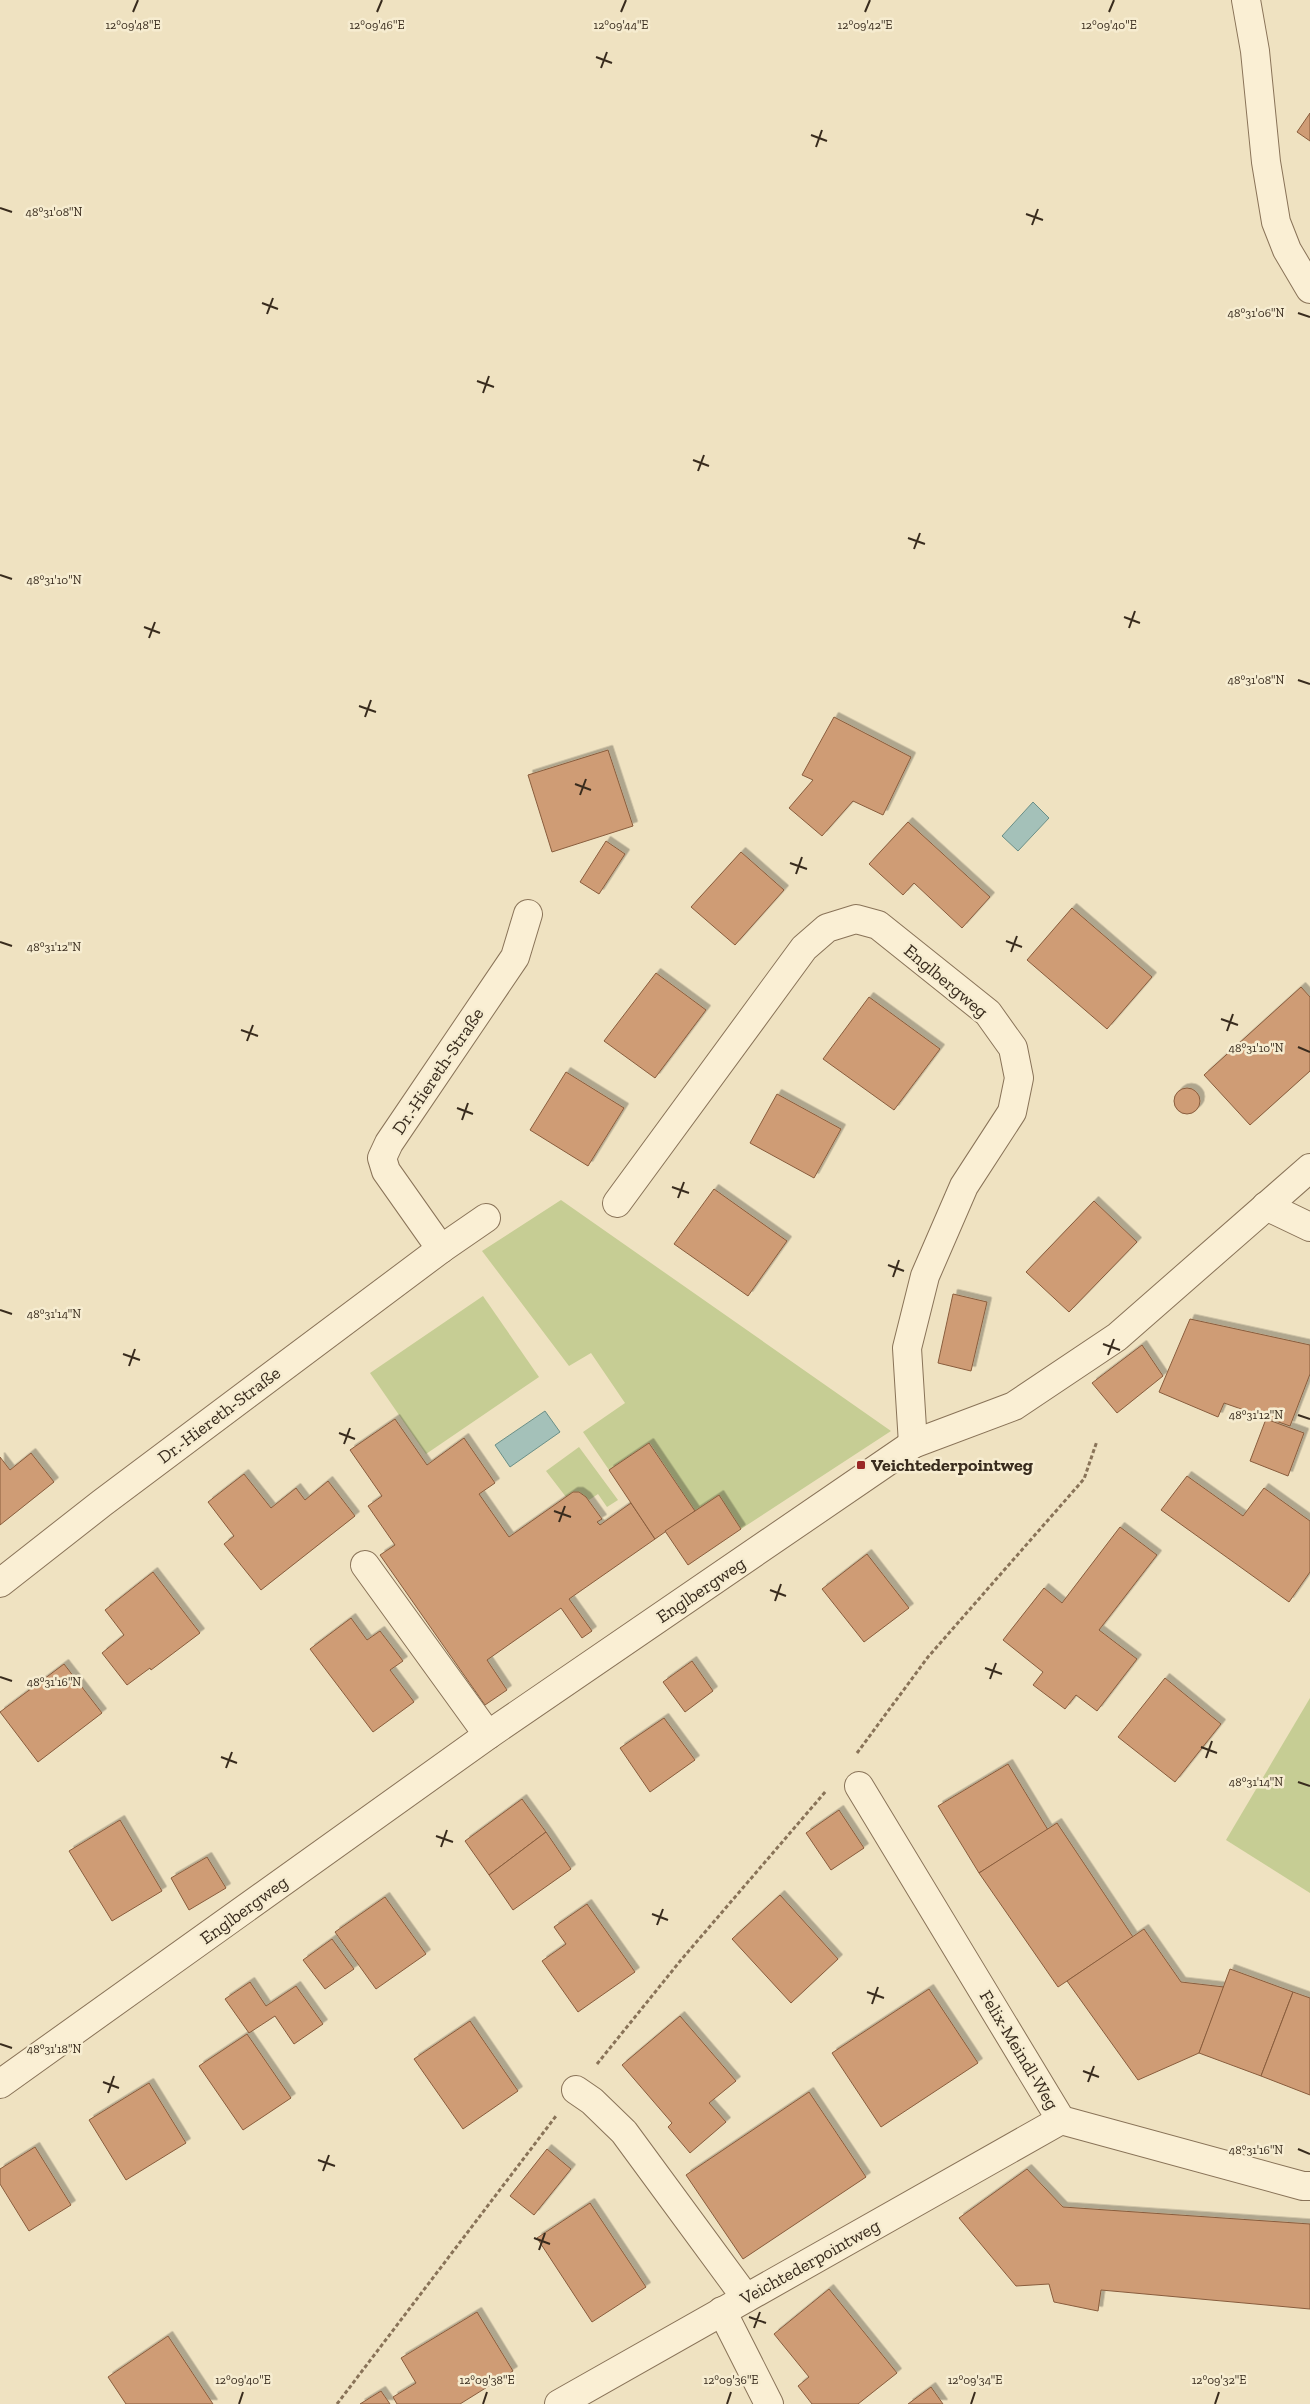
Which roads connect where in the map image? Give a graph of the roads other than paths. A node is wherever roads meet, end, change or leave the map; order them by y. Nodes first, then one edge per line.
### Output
1 (1246, 0) edge
2 (1310, 289) edge
3 (528, 914) dead end
4 (1310, 1168) edge
5 (617, 1203) dead end
6 (1266, 1206) junction
7 (486, 1218) dead end
8 (1310, 1227) edge
9 (441, 1249) junction
10 (913, 1444) junction
11 (366, 1564) dead end
12 (0, 1584) edge
13 (488, 1735) junction
14 (859, 1786) dead end
15 (0, 2084) edge
16 (576, 2090) dead end
17 (1061, 2120) junction
18 (1310, 2186) edge
19 (746, 2298) junction
20 (722, 2311) junction
21 (559, 2404) edge
22 (769, 2404) edge

1 - 2 street
3 - 9 street, Dr.-Hiereth-Straße
4 - 6 street, Englbergweg
5 - 10 street, Englbergweg
6 - 8 street
6 - 10 street, Englbergweg
7 - 9 street, Dr.-Hiereth-Straße
9 - 12 street, Dr.-Hiereth-Straße
10 - 13 street, Englbergweg
11 - 13 street
13 - 15 street, Englbergweg
14 - 17 street, Felix-Meindl-Weg
16 - 19 street
17 - 18 street, Felix-Meindl-Weg
17 - 19 street, Veichtederpointweg
19 - 20 street, Veichtederpointweg
20 - 21 street, Veichtederpointweg
20 - 22 street

